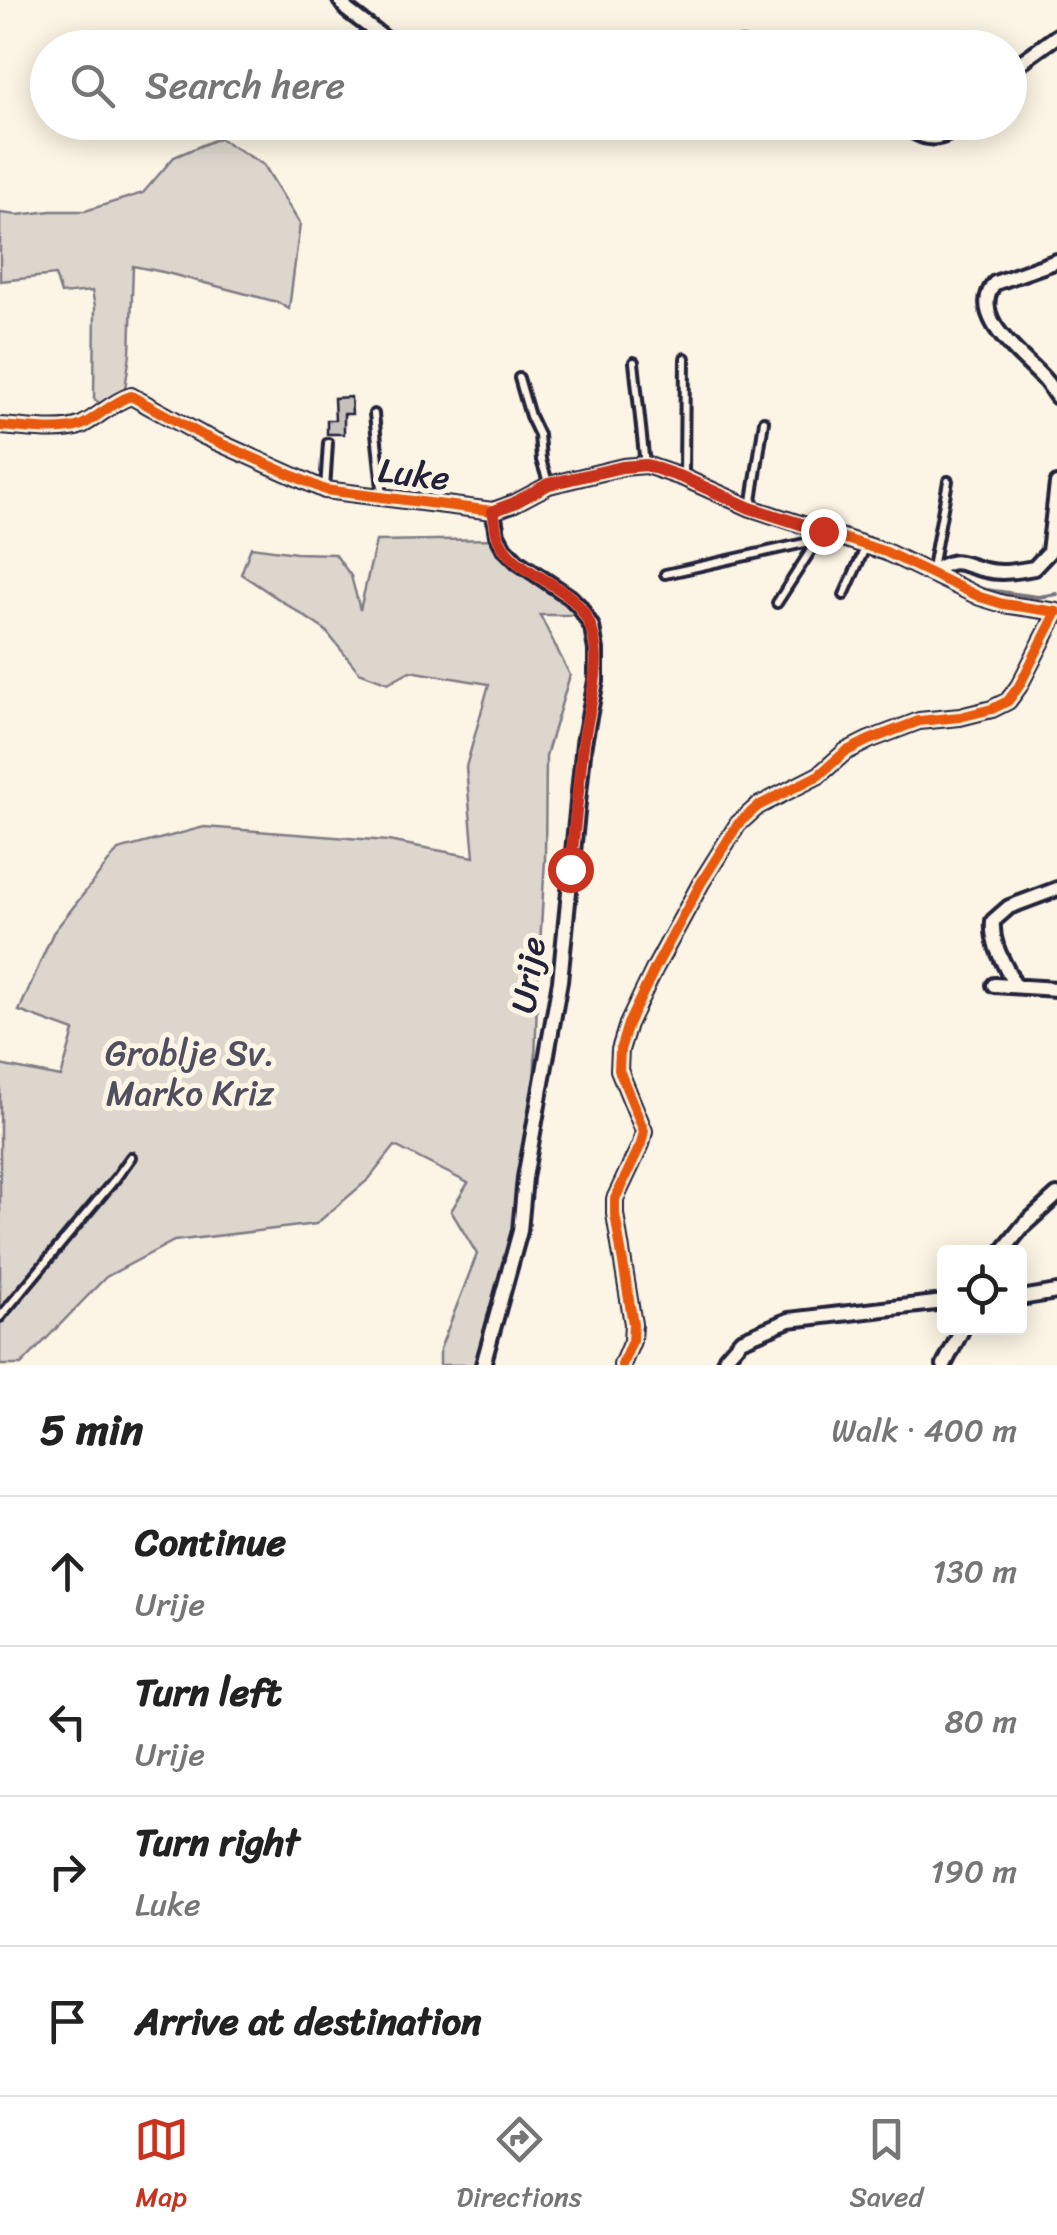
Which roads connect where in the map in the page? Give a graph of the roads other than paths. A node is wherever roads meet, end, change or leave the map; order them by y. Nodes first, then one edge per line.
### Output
1 (340, 0) edge
2 (373, 30) edge
3 (1057, 36) edge
4 (1027, 58) edge
5 (1057, 261) edge
6 (685, 358) dead end
7 (634, 362) dead end
8 (519, 378) dead end
9 (1057, 397) edge
10 (374, 414) dead end
11 (764, 421) dead end
12 (0, 426) edge
13 (328, 443) dead end
14 (646, 465) junction
15 (684, 478) junction
16 (948, 481) dead end
17 (548, 484) junction
18 (1057, 484) edge
19 (325, 490) junction
20 (382, 498) junction
21 (750, 508) junction
22 (493, 511) junction
23 (821, 536) junction
24 (866, 546) junction
25 (931, 572) junction
26 (665, 574) dead end
27 (844, 595) dead end
28 (777, 603) dead end
29 (1057, 612) edge
30 (1057, 889) edge
31 (994, 985) dead end
32 (1015, 986) junction
33 (1057, 988) edge
34 (131, 1156) dead end
35 (1057, 1195) edge
36 (1008, 1245) edge
37 (1057, 1292) edge
38 (1027, 1297) edge
39 (937, 1303) edge
40 (0, 1317) edge
41 (959, 1335) edge
42 (483, 1365) edge
43 (622, 1365) edge
44 (723, 1365) edge
45 (944, 1365) edge

1 - 2 street
3 - 4 street
5 - 9 street
6 - 15 lane
7 - 14 lane
8 - 17 lane
10 - 20 lane
11 - 21 lane
12 - 19 street, Luke
13 - 19 lane
14 - 15 street, Luke
14 - 17 street, Luke
15 - 21 street, Luke
16 - 25 lane
17 - 22 street, Luke
18 - 25 street
19 - 20 street, Luke
20 - 22 street, Luke
21 - 23 street, Luke
22 - 42 street, Urije
23 - 24 street, Luke
23 - 26 lane
23 - 28 lane
24 - 25 street, Luke
24 - 27 lane
25 - 29 street, Luke
29 - 43 street
30 - 32 street
31 - 32 street
32 - 33 street
34 - 40 lane
35 - 36 street
37 - 38 street
39 - 44 street
41 - 45 street

